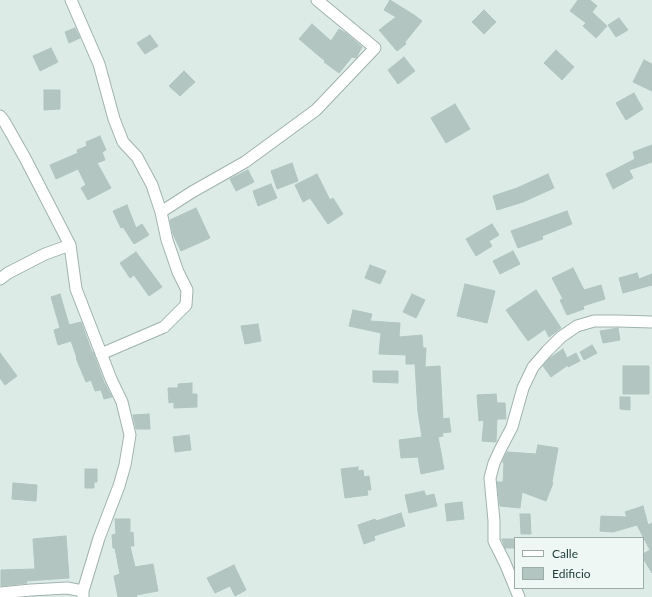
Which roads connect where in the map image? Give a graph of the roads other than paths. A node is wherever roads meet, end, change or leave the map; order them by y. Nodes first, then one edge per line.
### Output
1 (71, 0) edge
2 (317, 0) edge
3 (0, 116) edge
4 (161, 212) junction
5 (70, 245) junction
6 (0, 279) edge
7 (652, 322) edge
8 (101, 354) junction
9 (514, 585) edge
10 (0, 594) edge
11 (83, 594) edge

1 - 4 street
2 - 4 street
3 - 5 street
4 - 8 street
5 - 6 street
5 - 8 street
7 - 9 street
8 - 11 street
10 - 11 street

